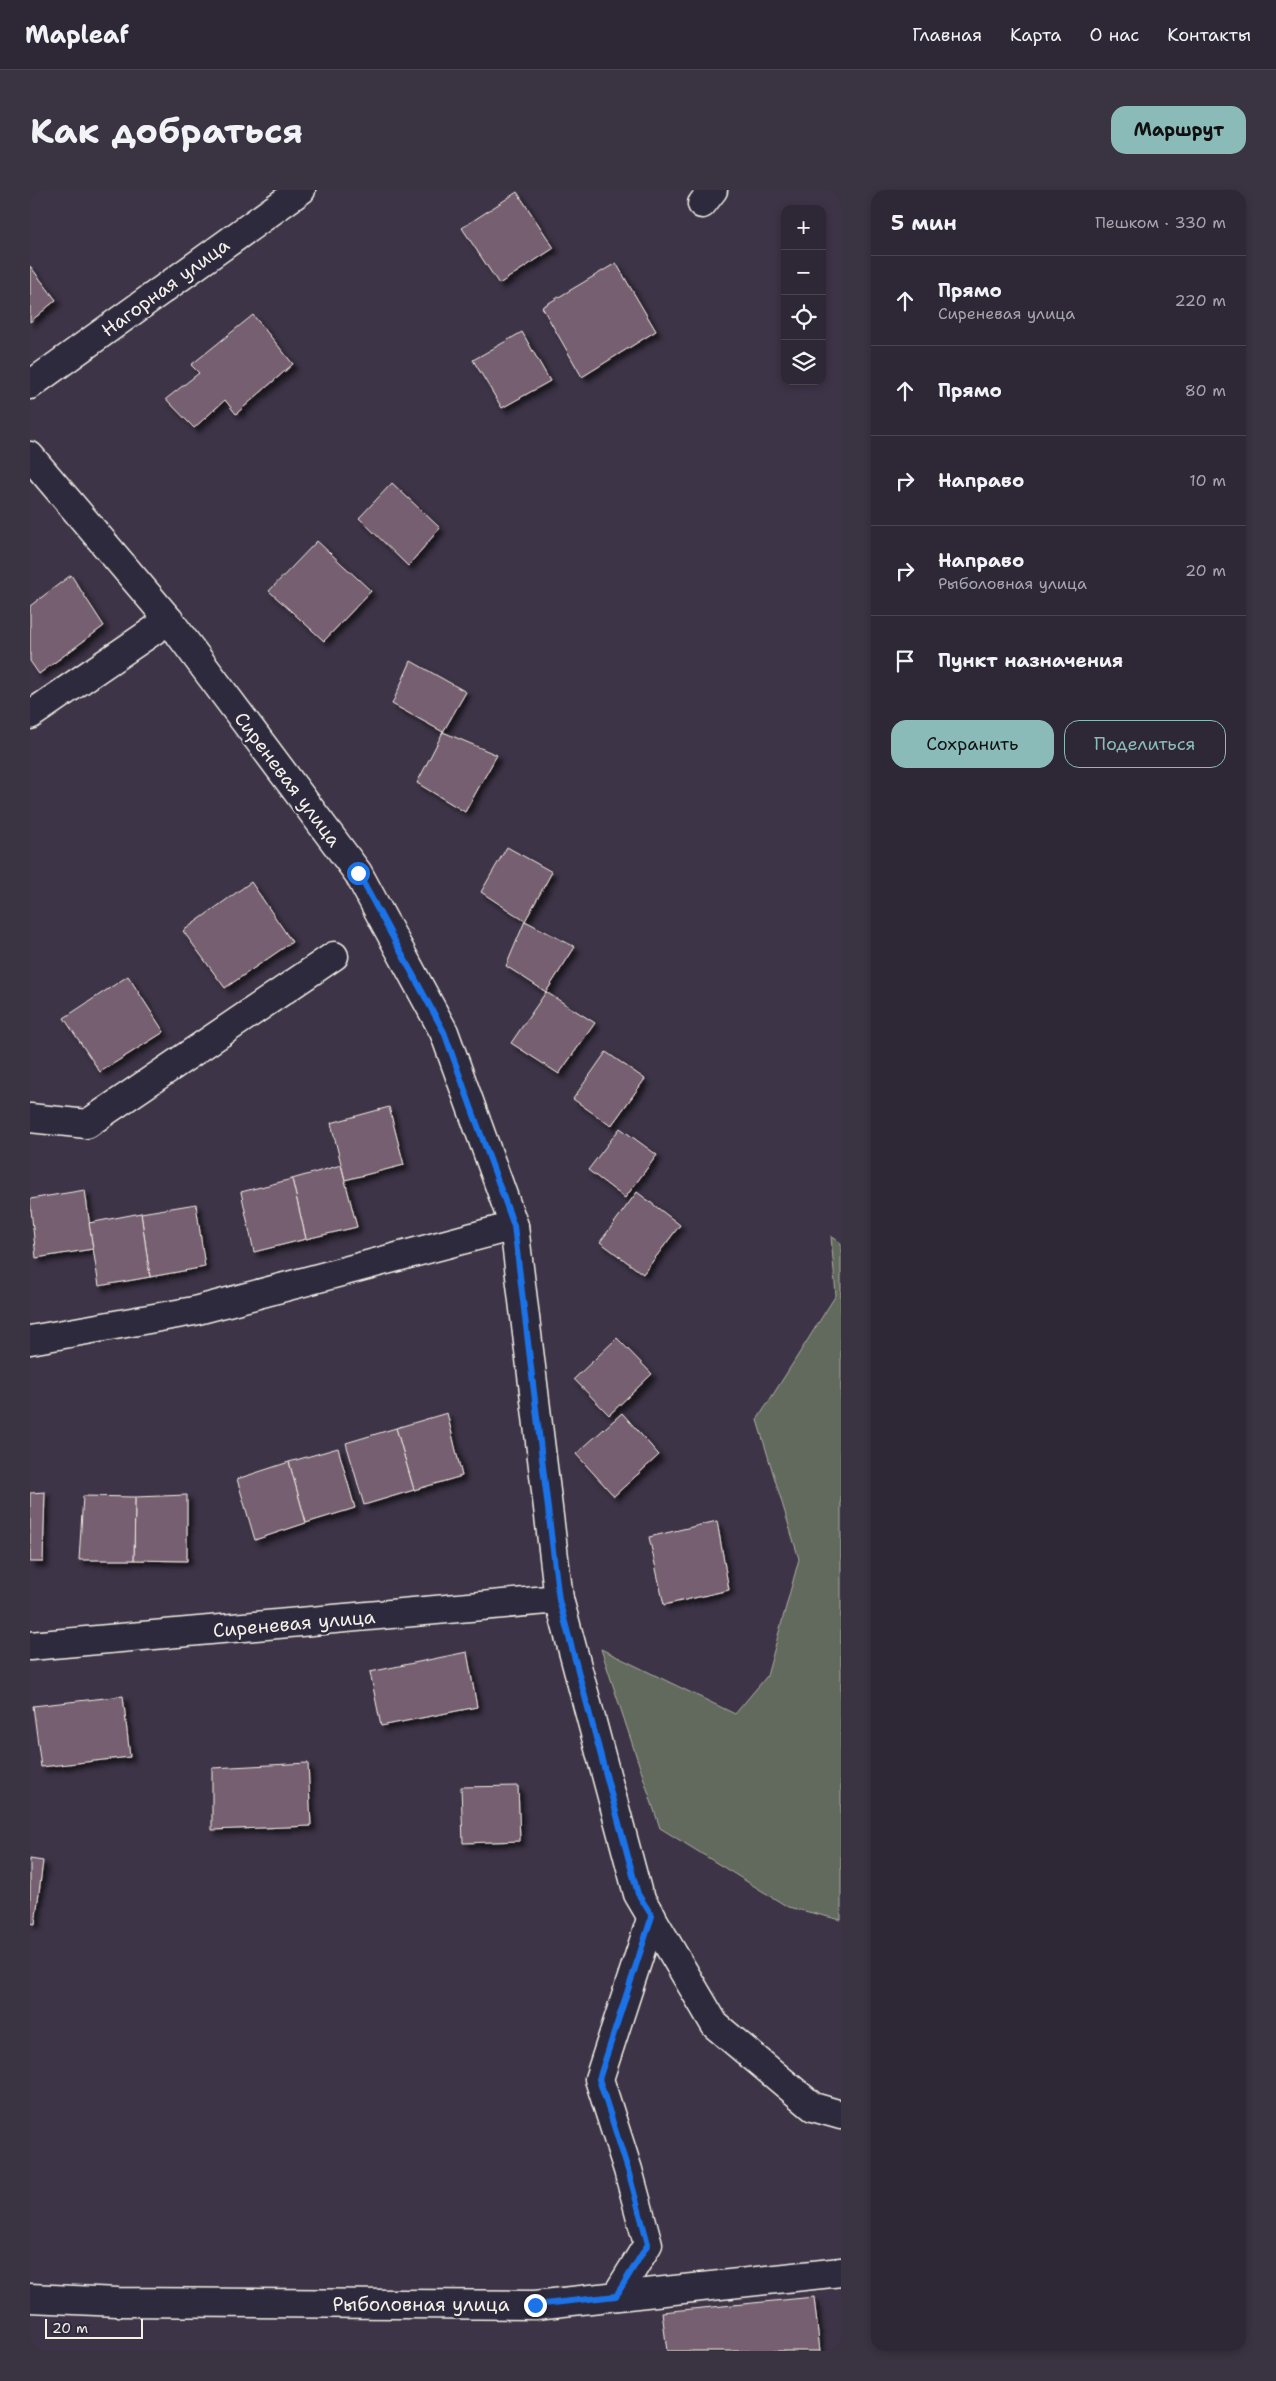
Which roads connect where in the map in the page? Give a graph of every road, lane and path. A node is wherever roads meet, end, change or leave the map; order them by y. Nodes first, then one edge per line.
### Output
1 (301, 190) edge
2 (30, 385) edge
3 (30, 456) edge
4 (169, 620) junction
5 (30, 715) edge
6 (334, 956) dead end
7 (30, 1118) edge
8 (514, 1226) junction
9 (30, 1340) edge
10 (559, 1600) junction
11 (30, 1646) edge
12 (645, 1905) junction
13 (841, 2115) edge
14 (841, 2272) edge
15 (616, 2296) junction
16 (30, 2298) edge

1 - 2 street, Нагорная улица
3 - 4 street, Сиреневая улица
4 - 5 street
4 - 8 street, Сиреневая улица
6 - 7 street
8 - 9 street
8 - 10 street, Сиреневая улица
10 - 11 street, Сиреневая улица
10 - 12 street, Сиреневая улица
12 - 13 street, Сиреневая улица
12 - 15 street
14 - 15 street, Рыболовная улица
15 - 16 street, Рыболовная улица

